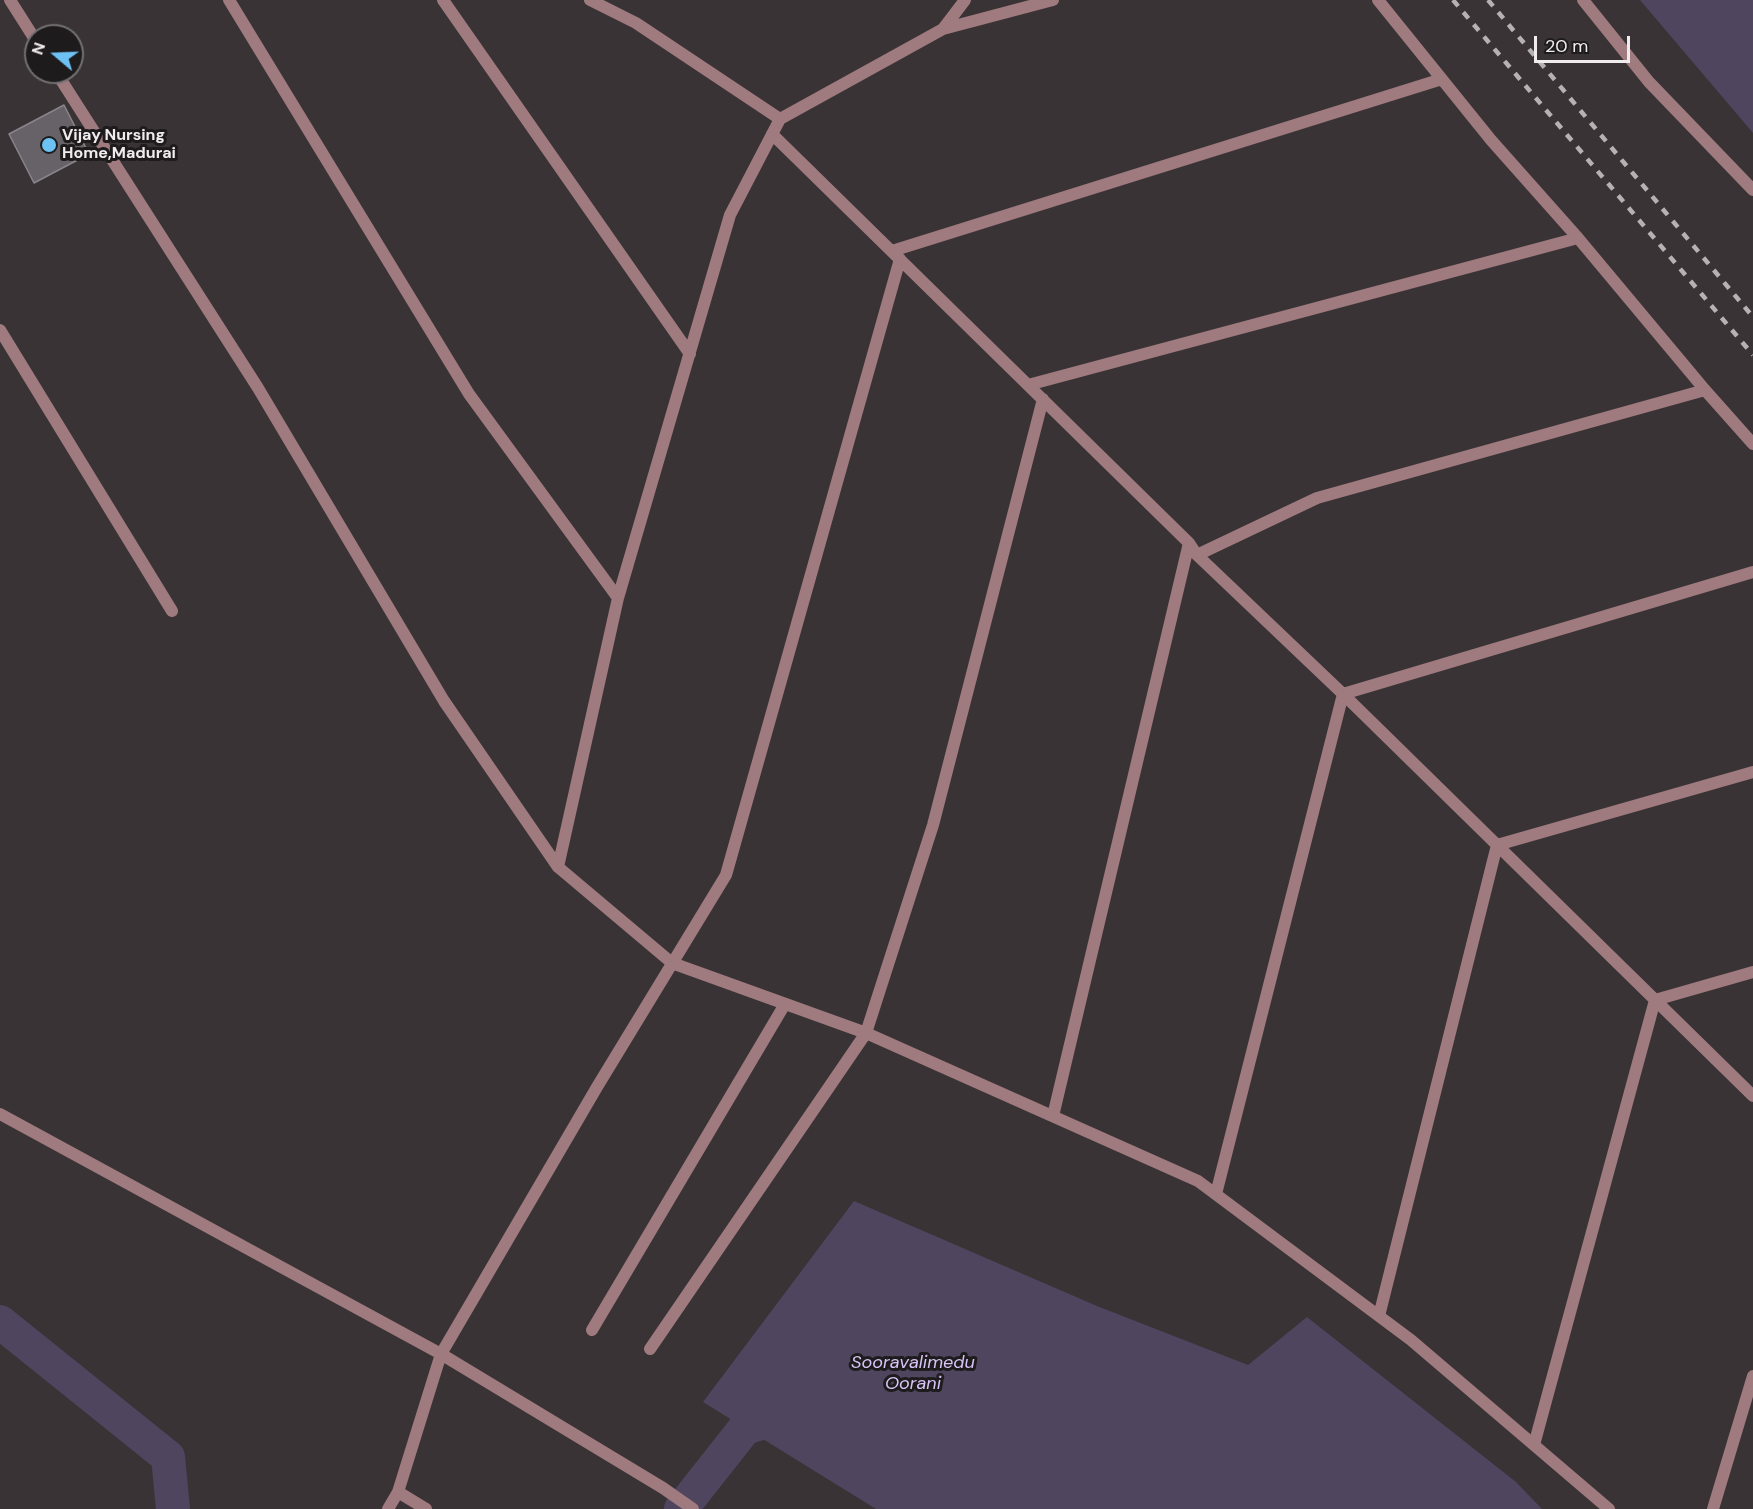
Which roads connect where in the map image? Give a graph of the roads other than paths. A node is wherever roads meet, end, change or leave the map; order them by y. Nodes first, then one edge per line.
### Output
1 (10, 0) edge
2 (229, 0) edge
3 (443, 0) edge
4 (590, 0) edge
5 (964, 0) edge
6 (1053, 0) edge
7 (1378, 0) edge
8 (1583, 0) edge
9 (25, 24) edge
10 (943, 29) junction
11 (1442, 79) junction
12 (64, 84) edge
13 (780, 119) junction
14 (772, 134) junction
15 (1753, 190) edge
16 (1578, 238) junction
17 (896, 255) junction
18 (0, 330) edge
19 (690, 354) junction
20 (1028, 385) junction
21 (1705, 390) junction
22 (1043, 399) junction
23 (1753, 444) edge
24 (1189, 543) junction
25 (1197, 555) junction
26 (1753, 572) edge
27 (618, 598) junction
28 (172, 611) dead end
29 (1343, 694) junction
30 (1753, 772) edge
31 (1497, 845) junction
32 (558, 867) junction
33 (672, 963) junction
34 (1753, 972) edge
35 (1655, 1000) junction
36 (785, 1004) junction
37 (866, 1033) junction
38 (1753, 1096) edge
39 (0, 1114) edge
40 (1053, 1116) junction
41 (1216, 1194) junction
42 (1379, 1316) junction
43 (592, 1330) dead end
44 (650, 1349) dead end
45 (441, 1354) junction
46 (1753, 1376) edge
47 (1534, 1445) junction
48 (398, 1492) junction
49 (388, 1509) edge
50 (426, 1509) edge
51 (693, 1509) edge
52 (1609, 1509) edge
53 (1713, 1509) edge

1 - 9 street
2 - 27 street
3 - 19 street
4 - 13 street
5 - 10 street
6 - 10 street
7 - 11 street
8 - 15 street
10 - 13 street
11 - 16 street
11 - 17 street
12 - 32 street
13 - 14 street
14 - 17 street
14 - 19 street
16 - 20 street
16 - 21 street
17 - 20 street
17 - 33 street
18 - 28 street
19 - 27 street
20 - 22 street
21 - 23 street
21 - 25 street
22 - 24 street
22 - 37 street
24 - 25 street
24 - 40 street
25 - 29 street
26 - 29 street
27 - 32 street
29 - 31 street
29 - 41 street
30 - 31 street
31 - 35 street
31 - 42 street
32 - 33 street
33 - 36 street
33 - 45 street
34 - 35 street
35 - 38 street
35 - 47 street
36 - 37 street
36 - 43 street
37 - 40 street
37 - 44 street
39 - 45 street
40 - 41 street
41 - 42 street
42 - 47 street
45 - 48 street
45 - 51 street
46 - 53 street
47 - 52 street
48 - 49 street
48 - 50 street

